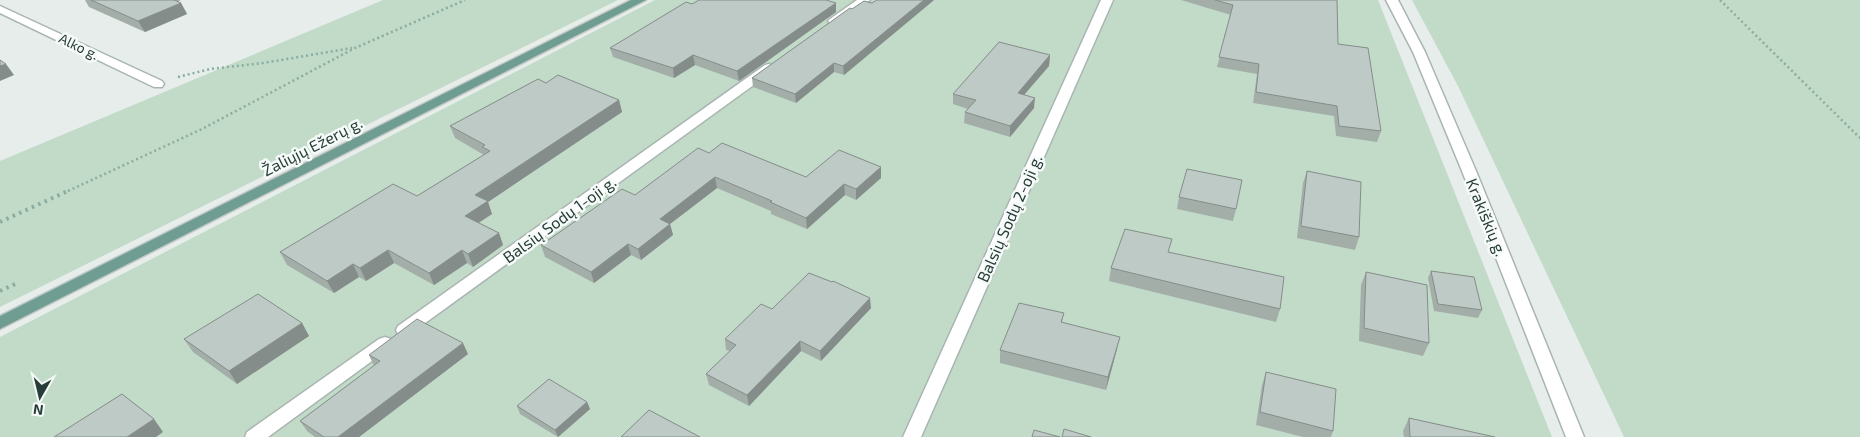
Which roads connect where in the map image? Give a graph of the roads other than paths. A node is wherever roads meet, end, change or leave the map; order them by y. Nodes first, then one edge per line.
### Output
1 (640, 0) edge
2 (864, 0) edge
3 (1107, 0) edge
4 (1392, 0) edge
5 (0, 8) edge
6 (824, 28) edge
7 (777, 62) edge
8 (158, 84) road end
9 (0, 322) edge
10 (254, 437) edge
11 (912, 437) edge
12 (1575, 437) edge

1 - 9 main road, Žaliųjų Ežerų g.
2 - 6 street
3 - 11 street, Balsių Sodų 2-oji g.
4 - 12 street, Krakiškių g.
5 - 8 street, Alko g.
7 - 10 street, Balsių Sodų 1-oji g.

